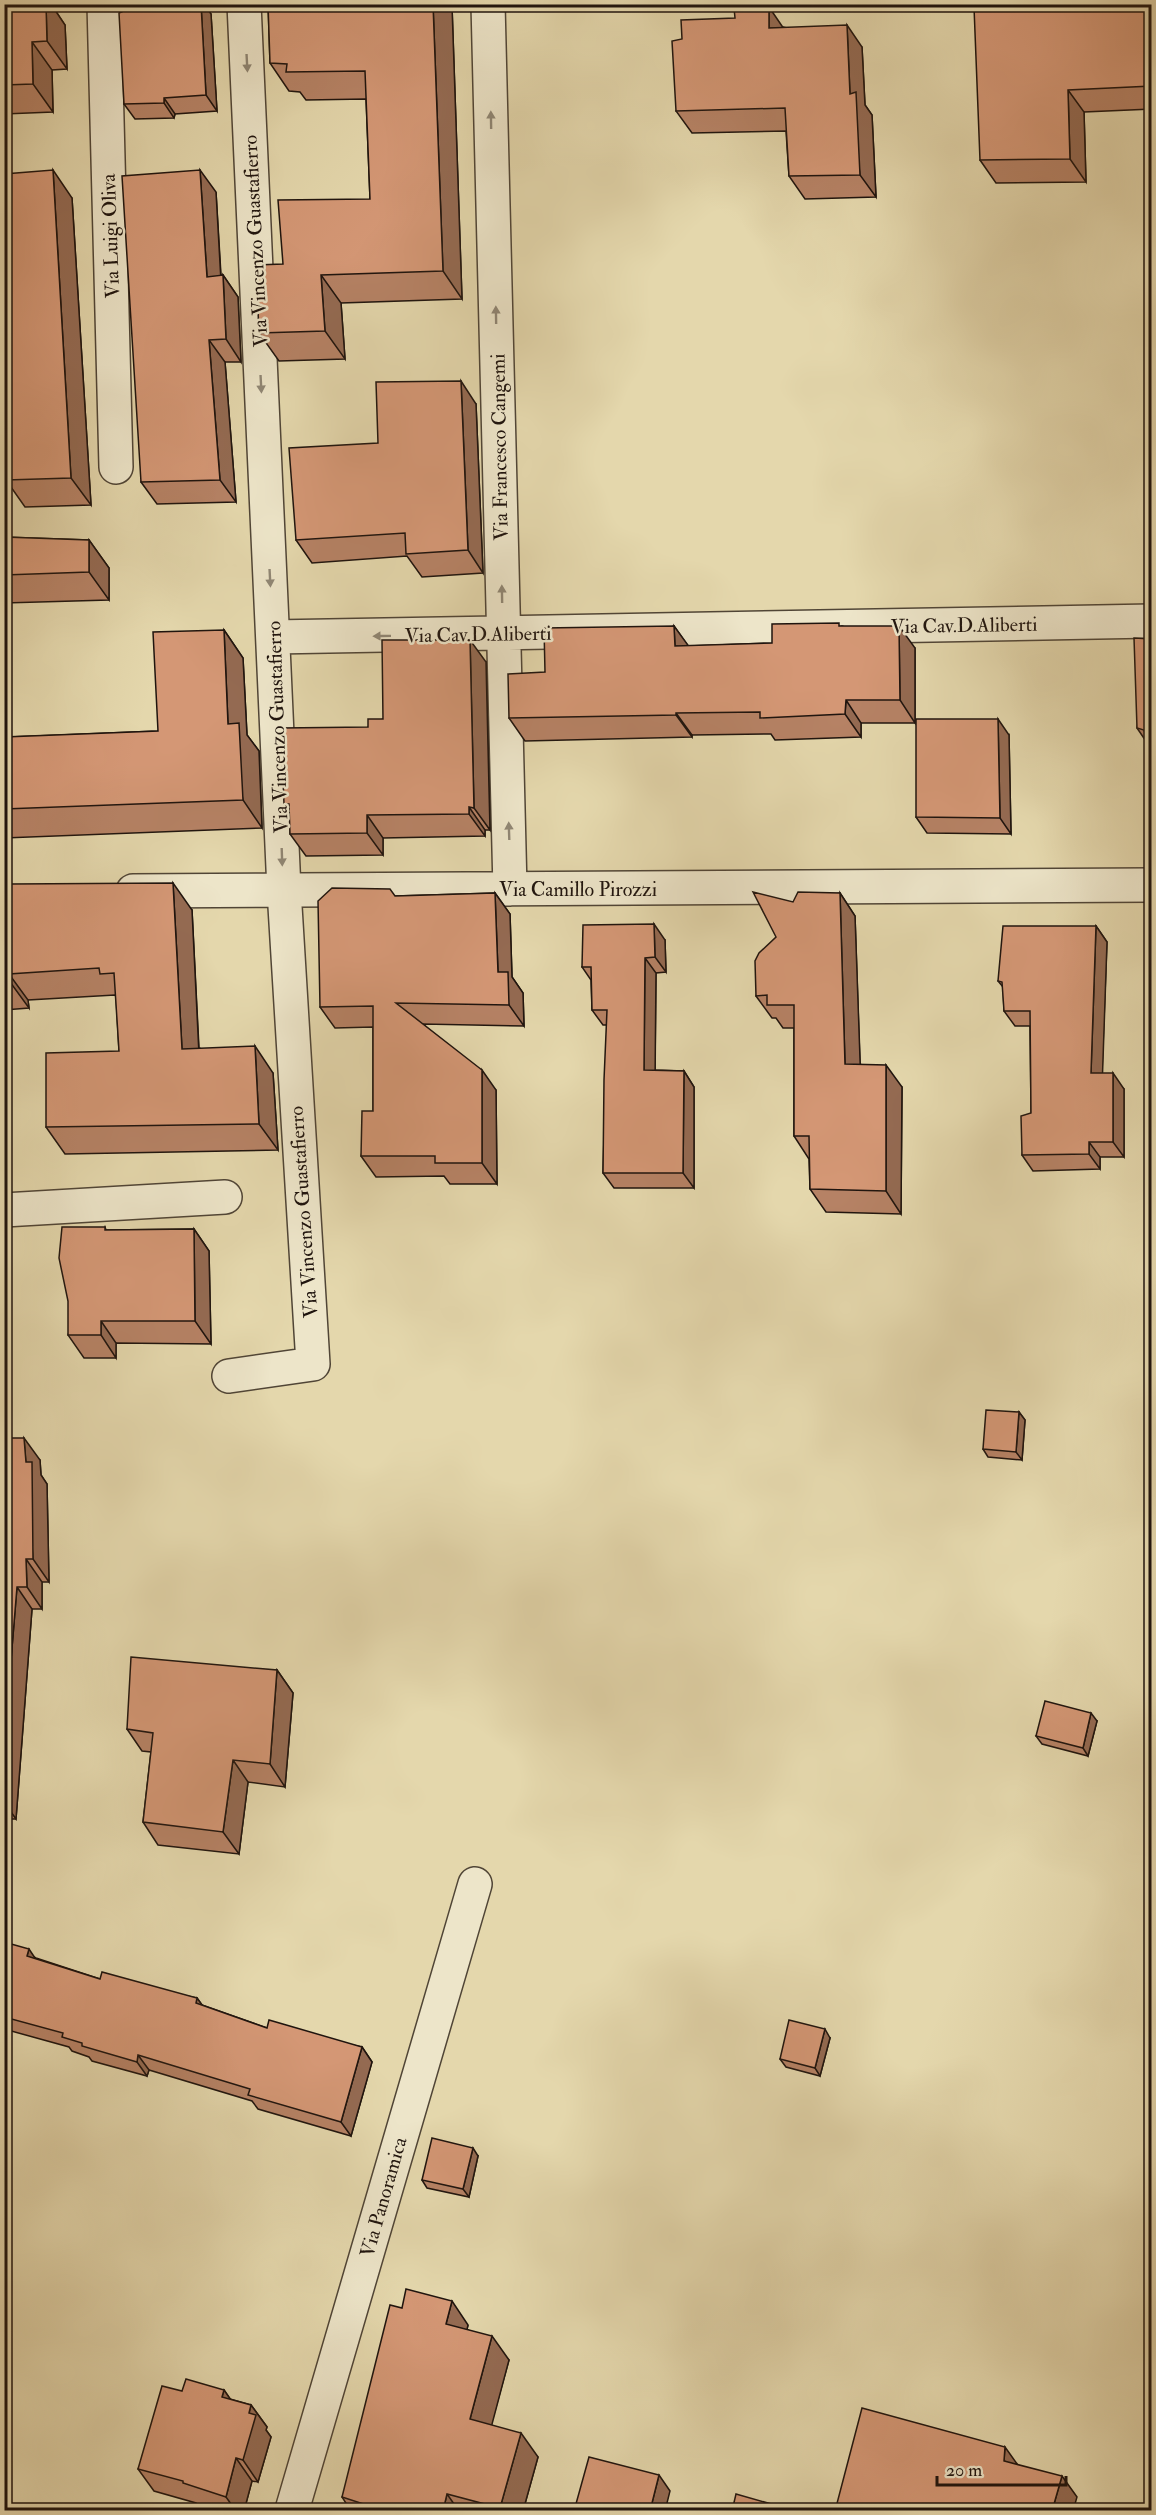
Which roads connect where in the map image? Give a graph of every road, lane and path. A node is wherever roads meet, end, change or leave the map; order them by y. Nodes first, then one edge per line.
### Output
1 (104, 4) edge
2 (244, 4) edge
3 (488, 4) edge
4 (116, 467) dead end
5 (1152, 621) edge
6 (503, 634) junction
7 (273, 637) junction
8 (1152, 885) edge
9 (510, 889) junction
10 (284, 890) junction
11 (98, 892) edge
12 (225, 1197) dead end
13 (4, 1210) edge
14 (229, 1376) dead end
15 (475, 1884) dead end
16 (292, 2511) edge

1 - 4 street, Via Luigi Oliva
2 -> 7 street, Via Vincenzo Guastafierro
6 -> 3 street, Via Francesco Cangemi
5 - 6 street, Via Cav.D.Aliberti
6 -> 7 street, Via Cav.D.Aliberti
9 -> 6 street, Via Francesco Cangemi
7 -> 10 street, Via Vincenzo Guastafierro
8 - 9 street, Via Camillo Pirozzi
9 - 10 street, Via Camillo Pirozzi
10 - 11 street, Via Camillo Pirozzi
10 - 14 street, Via Vincenzo Guastafierro
12 - 13 street
15 - 16 street, Via Panoramica

